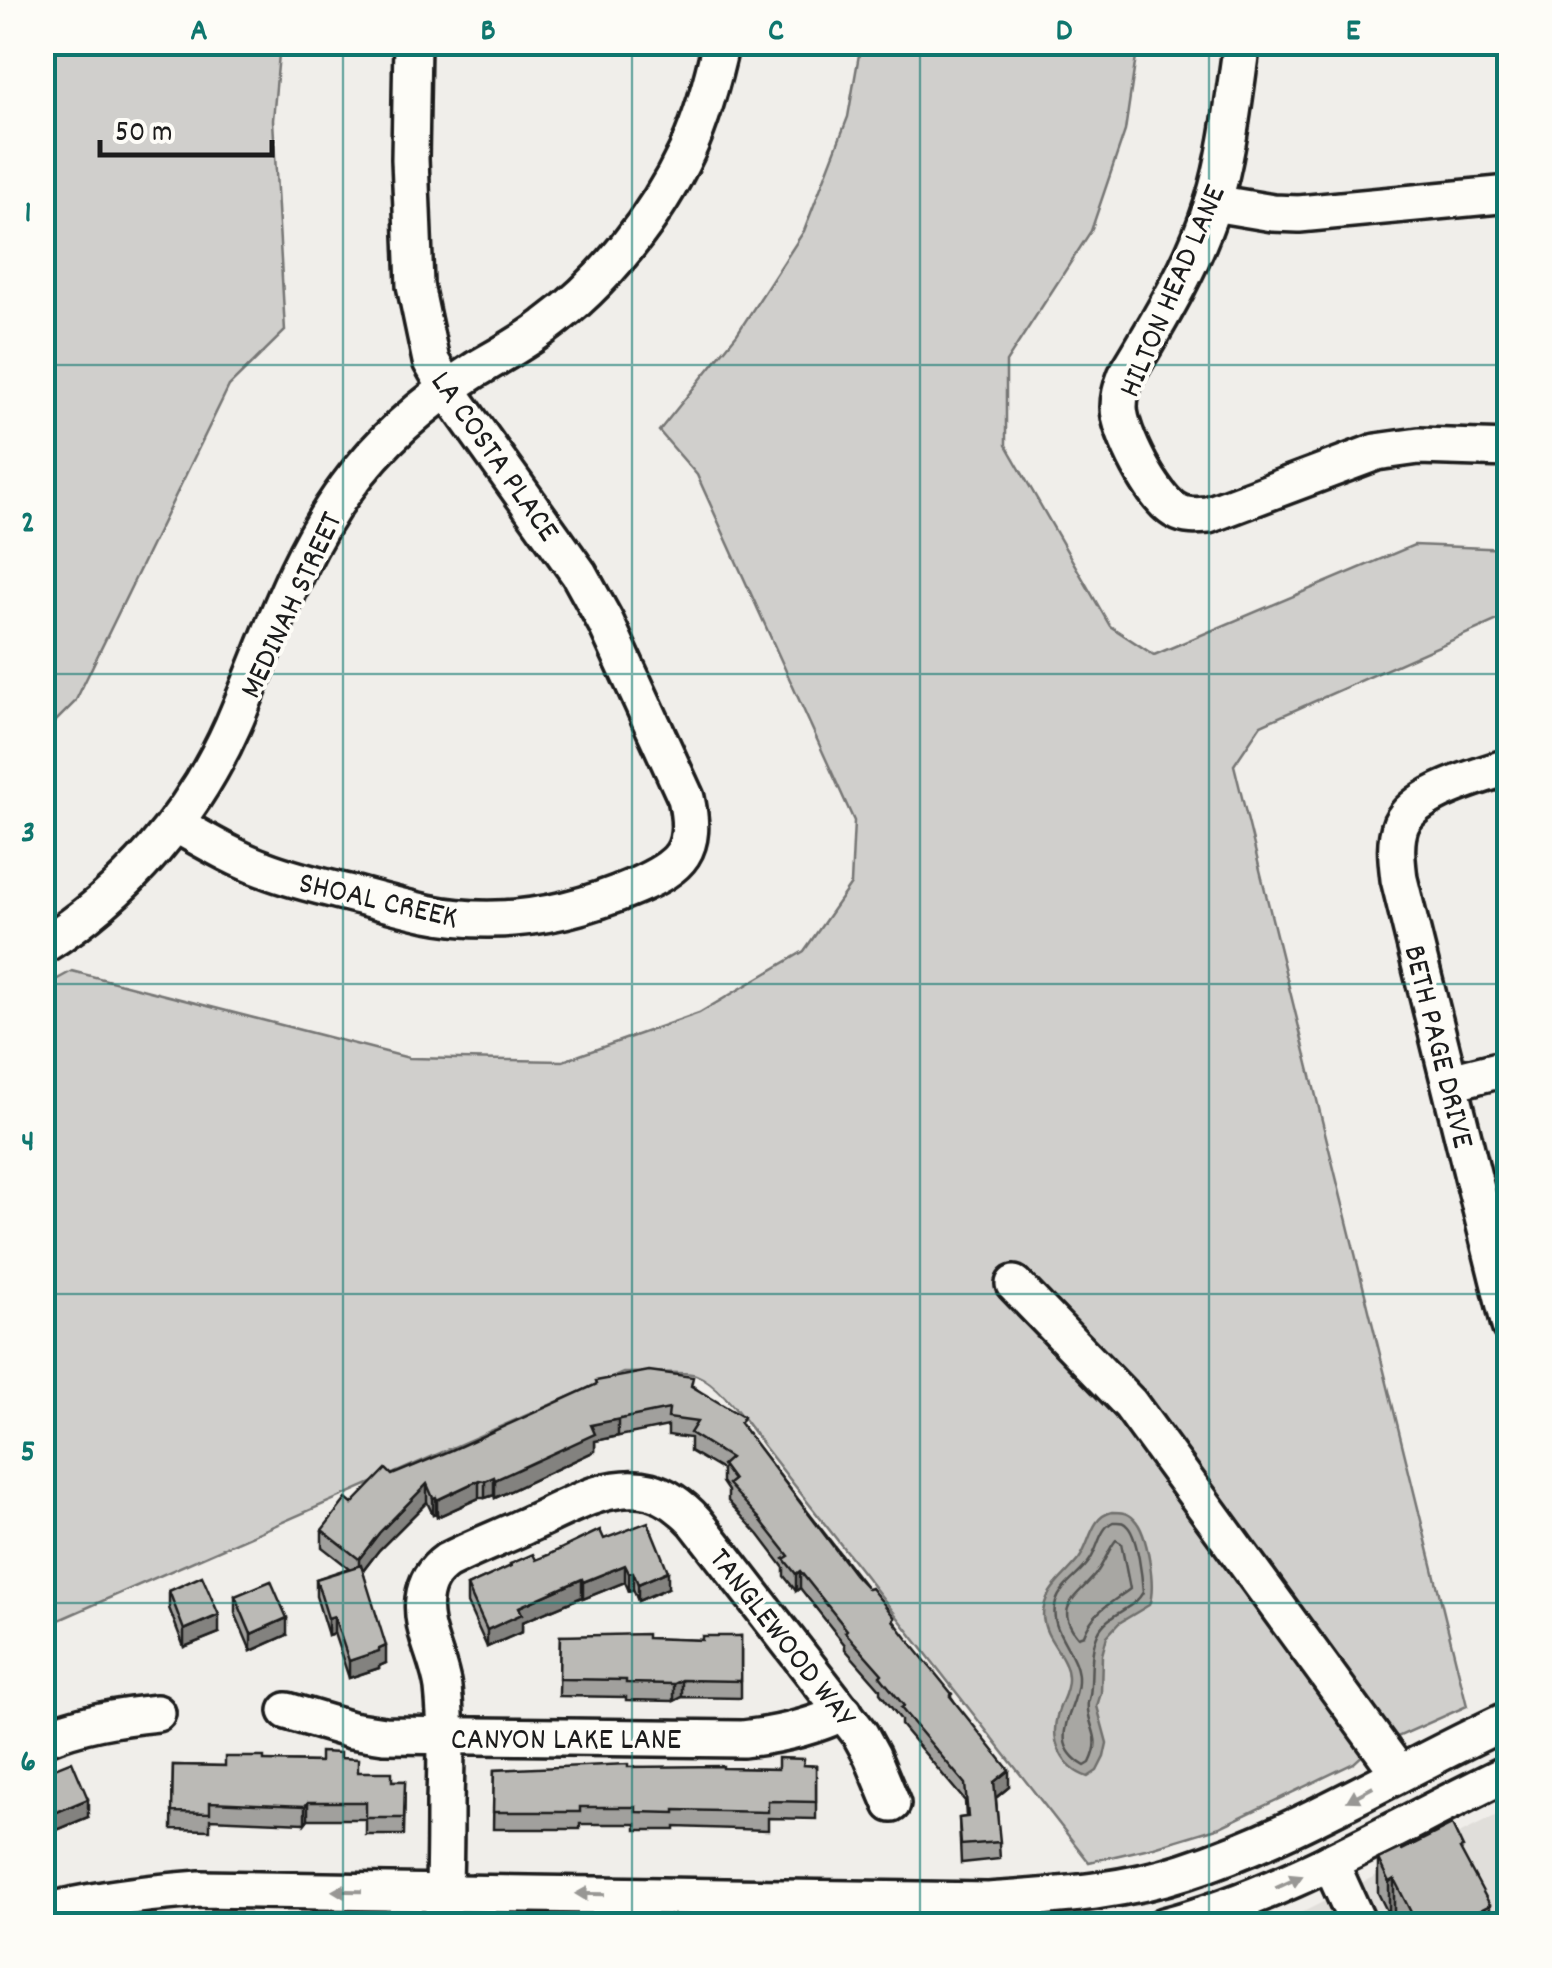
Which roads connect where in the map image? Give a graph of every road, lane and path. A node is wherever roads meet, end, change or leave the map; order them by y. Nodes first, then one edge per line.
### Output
1 (412, 42) edge
2 (721, 42) edge
3 (1242, 42) edge
4 (1510, 194) edge
5 (1213, 203) junction
6 (447, 389) junction
7 (1510, 449) edge
8 (1510, 766) edge
9 (175, 824) junction
10 (688, 839) joint
11 (42, 946) edge
12 (1510, 1067) edge
13 (1450, 1082) junction
14 (1014, 1284) dead end
15 (1510, 1326) edge
16 (288, 1711) dead end
17 (157, 1712) dead end
18 (844, 1712) junction
19 (1510, 1719) edge
20 (446, 1737) junction
21 (42, 1738) edge
22 (1510, 1772) edge
23 (1400, 1773) junction
24 (892, 1804) dead end
25 (1330, 1862) junction
26 (443, 1909) edge
27 (42, 1913) edge
28 (1164, 1926) edge
29 (1359, 1926) edge

1 - 6 street, LA COSTA PLACE
2 - 6 street, MEDINAH STREET
3 - 5 street, HILTON HEAD LANE
4 - 5 street
5 - 7 street, HILTON HEAD LANE
6 - 9 street, MEDINAH STREET
6 - 10 street, LA COSTA PLACE
8 - 13 street, BETH PAGE DRIVE
9 - 10 street, SHOAL CREEK
9 - 11 street, MEDINAH STREET
12 - 13 street
13 - 15 street, BETH PAGE DRIVE
14 - 23 street
16 - 20 street, CANYON LAKE LANE
17 - 21 street
18 - 20 street, CANYON LAKE LANE
18 - 20 street, TANGLEWOOD WAY
18 - 24 street, TANGLEWOOD WAY
19 - 23 street
20 - 26 street
22 - 25 street
23 -> 26 street
28 -> 25 street
25 - 29 street
26 -> 27 street

